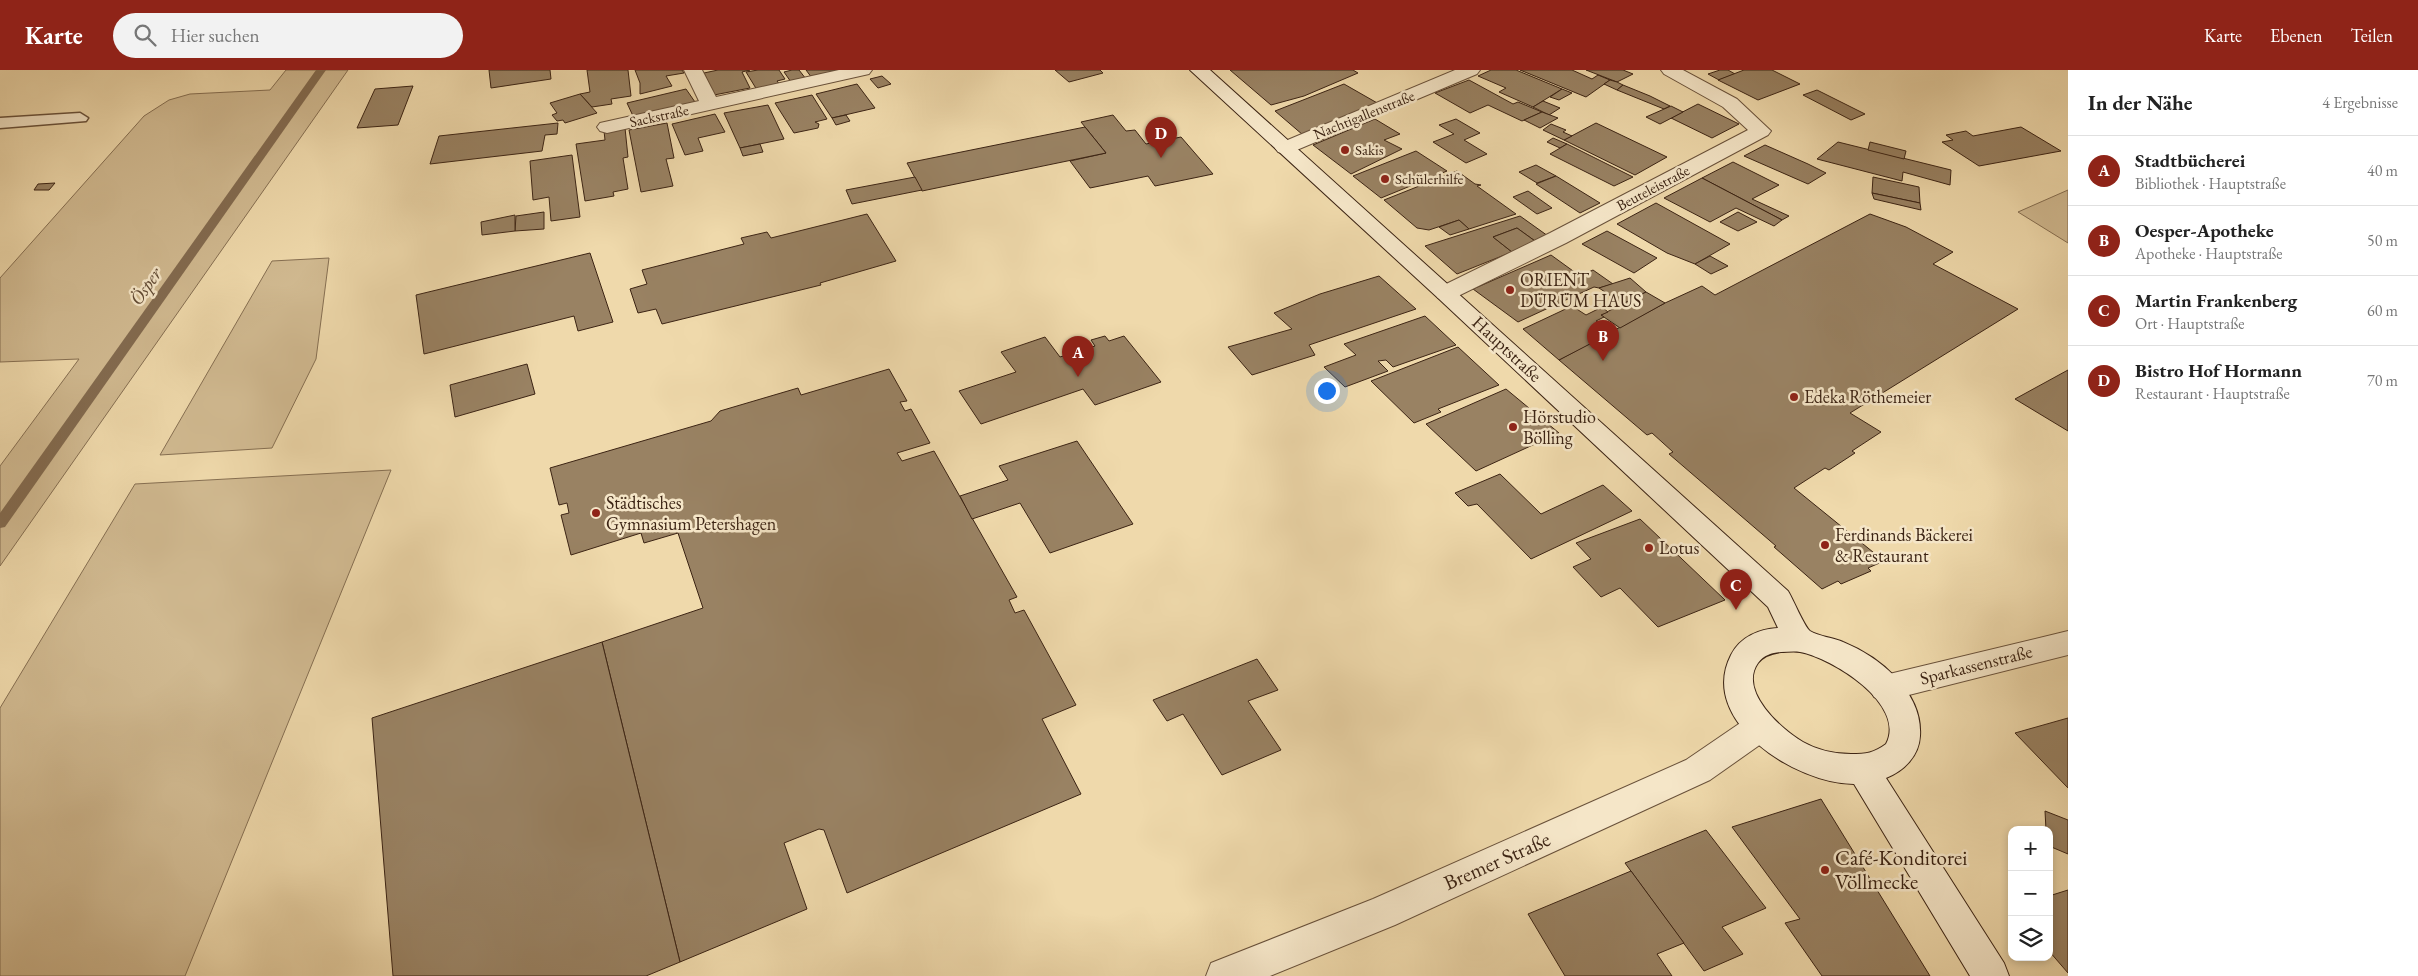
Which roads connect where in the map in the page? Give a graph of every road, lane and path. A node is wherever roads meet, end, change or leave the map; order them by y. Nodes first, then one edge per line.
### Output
1 (693, 70) edge
2 (863, 70) edge
3 (1199, 70) edge
4 (1471, 70) edge
5 (1670, 70) edge
6 (711, 105) junction
7 (80, 118) dead end
8 (0, 123) edge
9 (607, 126) dead end
10 (1284, 148) junction
11 (1446, 293) junction
12 (1800, 640) junction
13 (2068, 643) edge
14 (1885, 688) junction
15 (1760, 727) junction
16 (1864, 771) junction
17 (1224, 976) edge
18 (1991, 976) edge

1 - 6 street, Sackstraße
2 - 6 street, Sackstraße
3 - 10 street, Hauptstraße
4 - 10 street, Nachtigallenstraße
5 - 11 street, Beuteleistraße
6 - 9 street, Sackstraße
7 - 8 lane
10 - 11 street, Hauptstraße
11 - 12 street, Hauptstraße
12 - 14 street
12 - 15 street
13 - 14 street, Sparkassenstraße
14 - 16 street
15 - 16 street
15 - 17 street, Bremer Straße
16 - 18 street

